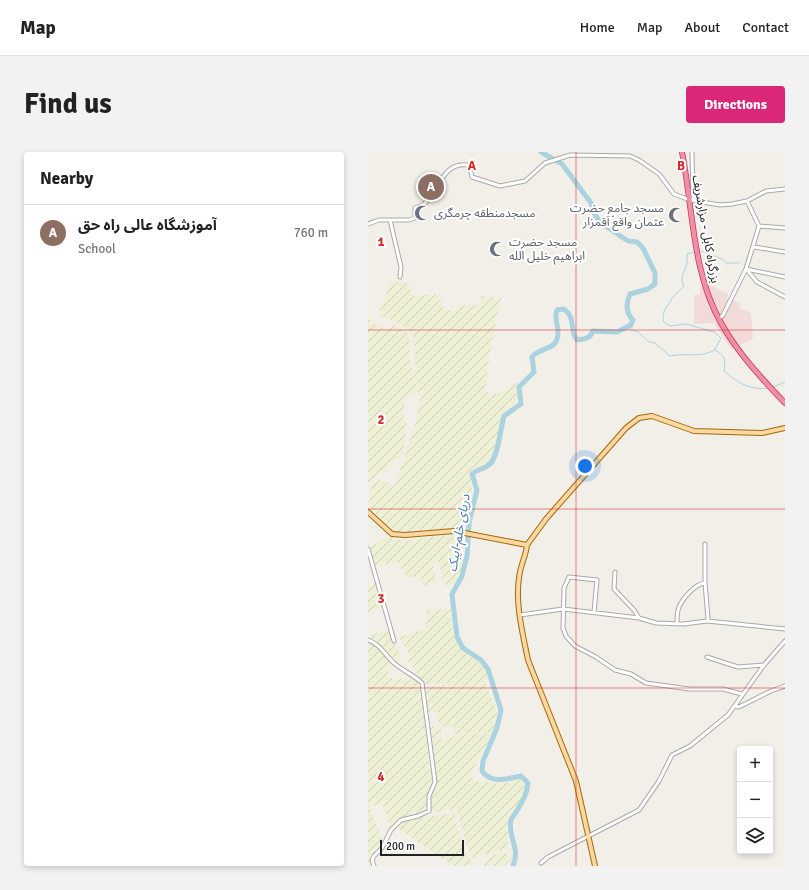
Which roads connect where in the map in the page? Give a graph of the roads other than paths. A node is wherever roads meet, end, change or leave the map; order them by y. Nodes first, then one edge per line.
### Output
1 (682, 152) edge
2 (692, 152) edge
3 (785, 189) edge
4 (691, 200) junction
5 (747, 200) junction
6 (390, 220) junction
7 (368, 224) edge
8 (759, 226) junction
9 (785, 228) edge
10 (754, 247) junction
11 (785, 252) edge
12 (746, 269) junction
13 (400, 277) dead end
14 (785, 277) edge
15 (785, 297) edge
16 (719, 319) junction
17 (785, 403) edge
18 (785, 428) edge
19 (368, 512) edge
20 (705, 544) dead end
21 (527, 545) junction
22 (368, 549) edge
23 (614, 572) dead end
24 (705, 584) junction
25 (563, 609) junction
26 (594, 612) junction
27 (520, 615) junction
28 (639, 618) junction
29 (707, 621) junction
30 (677, 623) junction
31 (785, 629) edge
32 (368, 640) edge
33 (394, 641) dead end
34 (785, 641) edge
35 (707, 657) dead end
36 (764, 665) junction
37 (785, 686) edge
38 (742, 694) junction
39 (735, 706) junction
40 (588, 835) junction
41 (541, 864) dead end
42 (374, 866) edge
43 (595, 866) edge

1 - 4 highway, بزرگراه کابل - مزارشریف
2 - 4 street
3 - 5 street
4 - 5 street
4 - 6 street
4 - 16 highway, بزرگراه کابل - مزارشریف
5 - 8 street
6 - 7 street
6 - 13 street
8 - 9 street
8 - 10 street
10 - 11 street
10 - 12 street
12 - 14 street
12 - 15 street
12 - 16 street
16 - 17 highway, بزرگراه کابل - مزارشریف
18 - 21 main road
19 - 21 main road
20 - 24 street
21 - 27 main road
22 - 33 street
23 - 28 street
24 - 29 street
24 - 30 street
25 - 26 street
25 - 26 street
25 - 27 street
25 - 38 street
26 - 28 street
27 - 40 main road
28 - 30 street
29 - 30 street
29 - 31 street
32 - 42 street
34 - 36 street
35 - 36 street
36 - 38 street
37 - 39 street
38 - 39 street
39 - 40 street
40 - 41 street
40 - 43 main road

